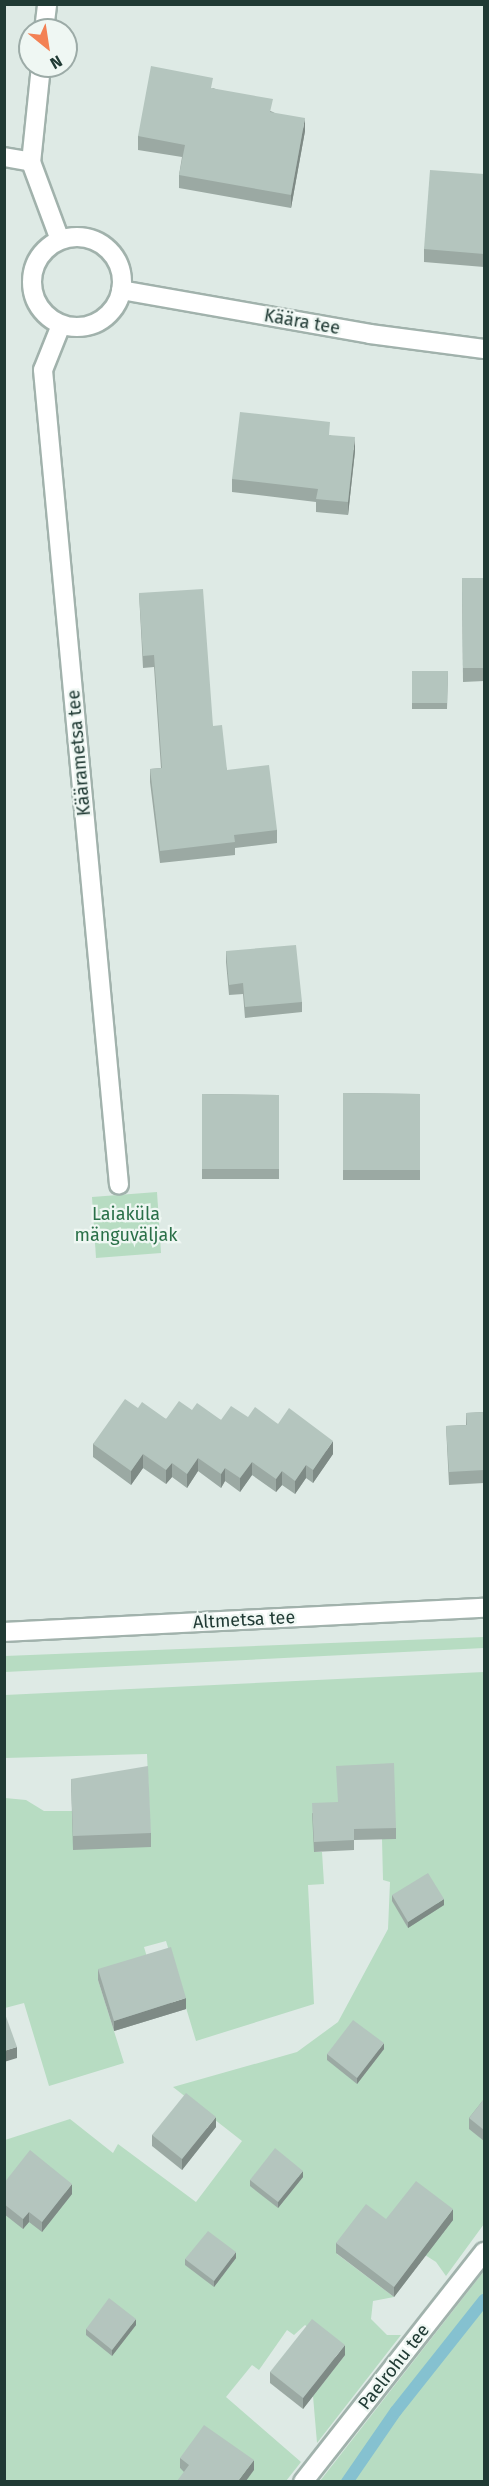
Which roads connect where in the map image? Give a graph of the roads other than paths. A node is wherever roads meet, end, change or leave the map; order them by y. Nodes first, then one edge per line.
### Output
1 (40, 78) edge
2 (4, 157) edge
3 (31, 162) junction
4 (60, 240) junction
5 (121, 290) junction
6 (61, 325) junction
7 (484, 349) edge
8 (118, 1184) dead end
9 (484, 1608) edge
10 (4, 1632) edge
11 (484, 2252) edge
12 (303, 2481) edge

1 - 3 street
2 - 3 street
3 - 4 street
4 - 5 street
4 - 6 street
5 - 6 street
5 - 7 street, Käära tee
6 - 8 street, Käärametsa tee
9 - 10 street, Altmetsa tee
11 - 12 street, Paelrohu tee

